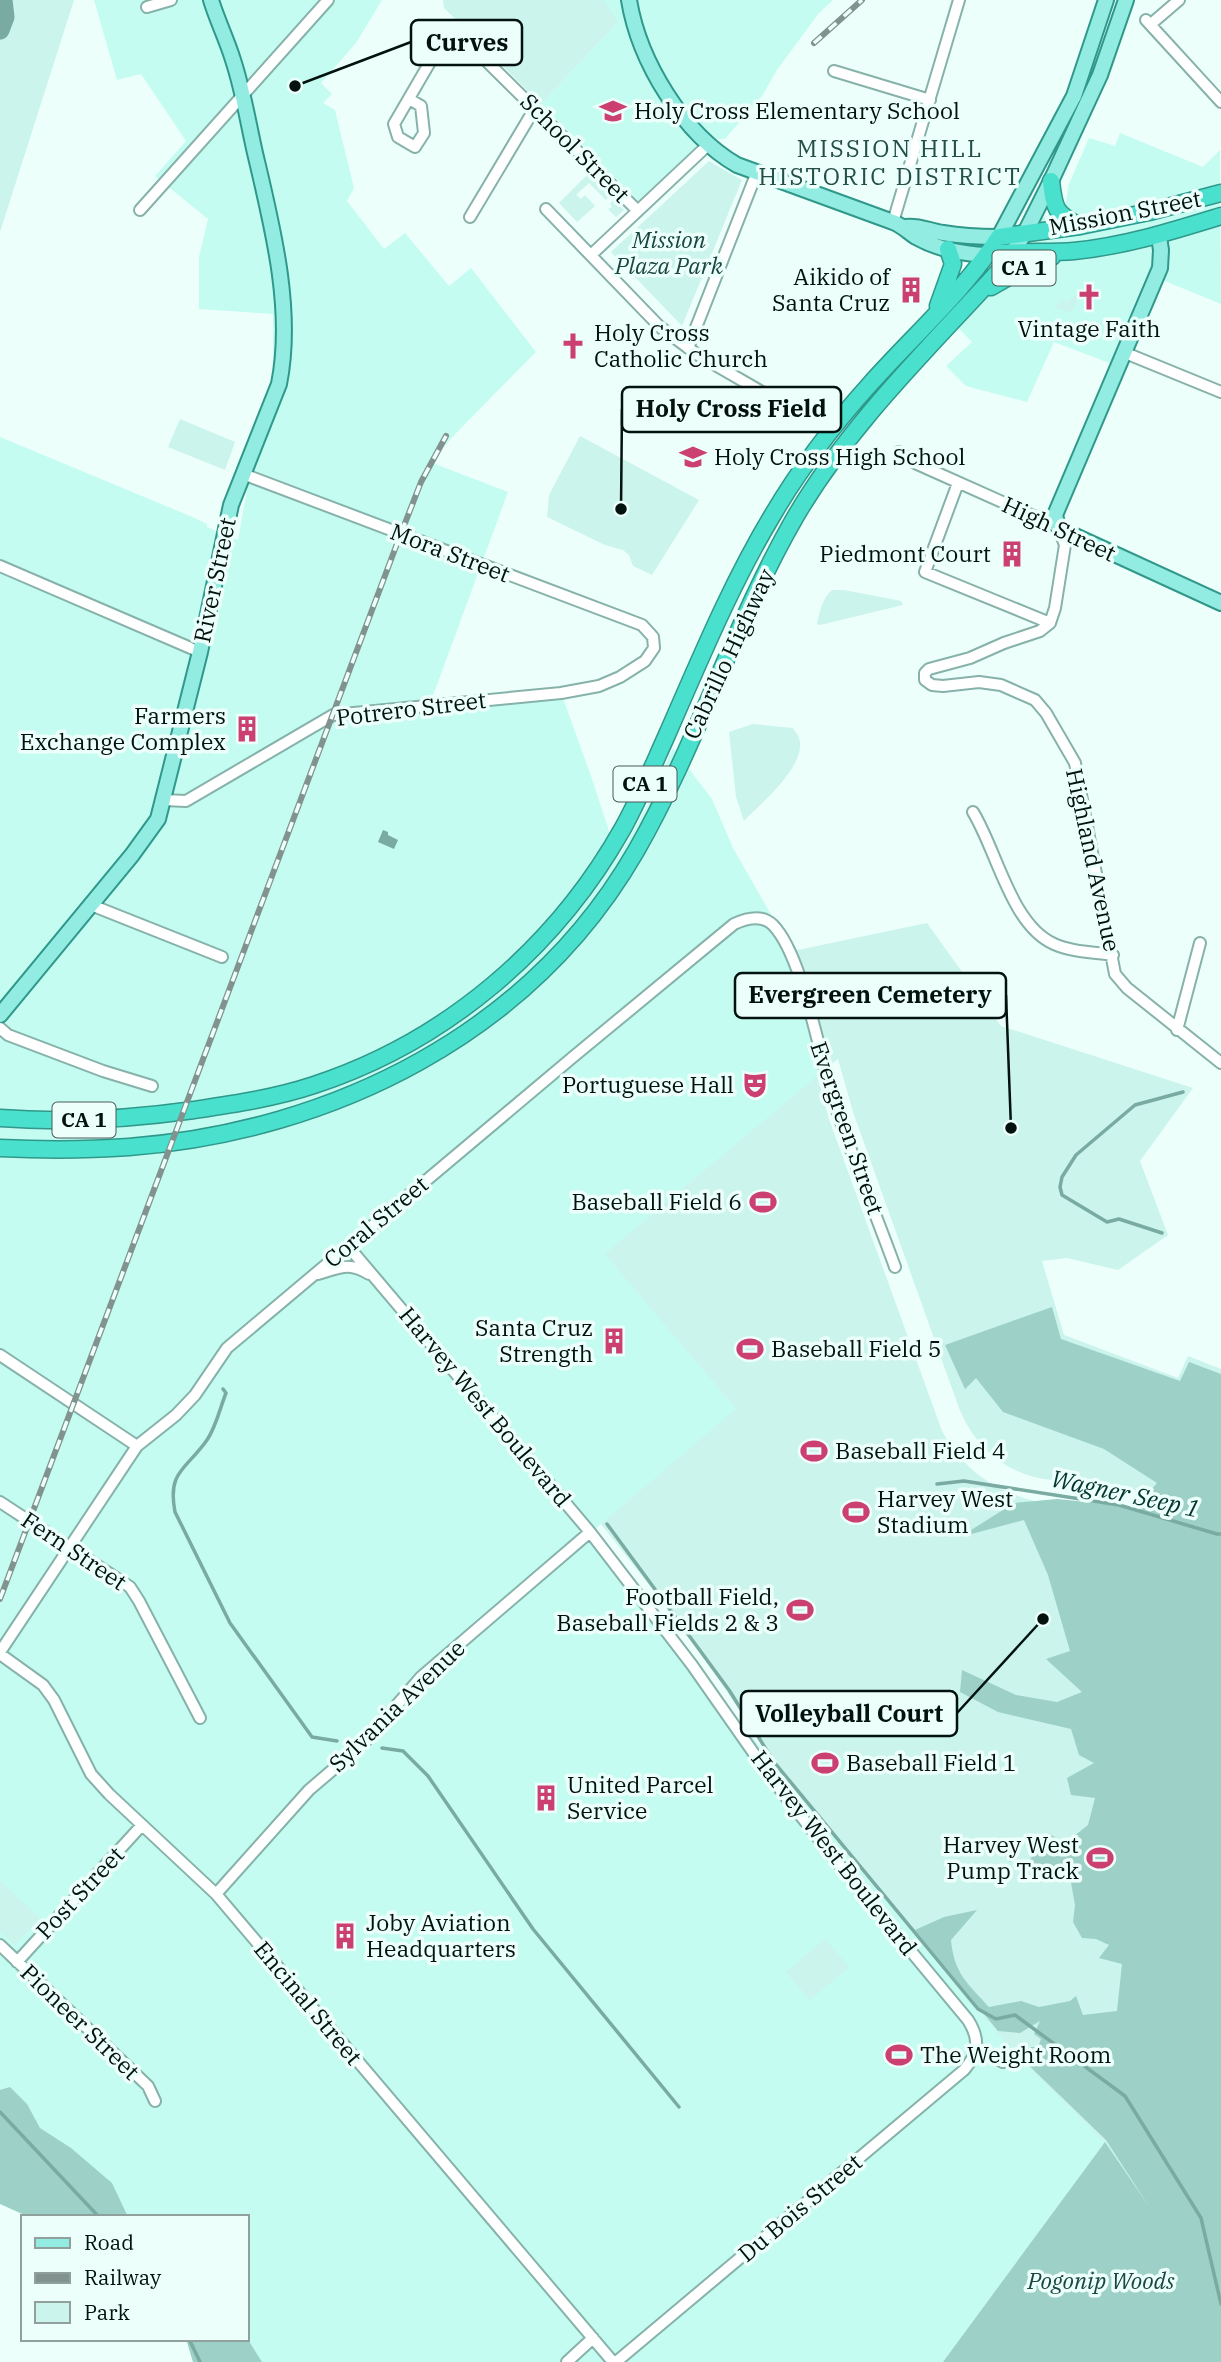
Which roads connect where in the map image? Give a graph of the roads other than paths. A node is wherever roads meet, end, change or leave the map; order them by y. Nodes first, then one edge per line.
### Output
1 (171, 0) edge
2 (328, 0) edge
3 (628, 0) edge
4 (959, 0) edge
5 (1106, 0) edge
6 (1126, 0) edge
7 (1179, 0) edge
8 (213, 6) edge
9 (147, 7) dead end
10 (834, 71) dead end
11 (243, 97) junction
12 (409, 99) dead end
13 (930, 100) junction
14 (1221, 102) edge
15 (535, 108) junction
16 (709, 144) junction
17 (757, 172) junction
18 (1051, 181) junction
19 (1221, 193) edge
20 (546, 209) dead end
21 (140, 210) dead end
22 (638, 211) junction
23 (1221, 216) edge
24 (470, 217) dead end
25 (899, 224) junction
26 (1080, 226) junction
27 (1026, 233) junction
28 (999, 237) junction
29 (1159, 237) junction
30 (948, 249) junction
31 (1074, 251) junction
32 (1012, 253) junction
33 (591, 255) junction
34 (987, 255) junction
35 (977, 295) junction
36 (936, 313) junction
37 (688, 348) junction
38 (1124, 352) junction
39 (1221, 392) edge
40 (800, 414) dead end
41 (900, 452) dead end
42 (243, 474) junction
43 (958, 483) junction
44 (1058, 527) junction
45 (0, 566) edge
46 (1221, 603) edge
47 (1051, 623) junction
48 (653, 637) joint
49 (200, 652) junction
50 (164, 800) junction
51 (973, 813) dead end
52 (91, 905) junction
53 (761, 918) joint
54 (1200, 943) dead end
55 (1113, 955) junction
56 (222, 957) dead end
57 (0, 1014) edge
58 (0, 1028) edge
59 (1177, 1030) junction
60 (1221, 1063) edge
61 (152, 1086) dead end
62 (0, 1111) edge
63 (0, 1118) edge
64 (25, 1120) junction
65 (0, 1148) edge
66 (348, 1246) junction
67 (895, 1267) dead end
68 (314, 1275) junction
69 (377, 1279) junction
70 (0, 1355) edge
71 (137, 1446) junction
72 (0, 1502) edge
73 (590, 1532) junction
74 (71, 1548) junction
75 (0, 1653) edge
76 (200, 1717) dead end
77 (142, 1825) junction
78 (216, 1894) junction
79 (0, 1945) edge
80 (17, 1962) junction
81 (977, 2048) junction
82 (1003, 2062) dead end
83 (155, 2101) dead end
84 (593, 2338) junction
85 (567, 2362) edge
86 (614, 2362) edge

1 - 9 street
2 - 11 street
3 - 16 main road, Mission Street
4 - 13 street
5 - 28 main road
6 - 18 main road
7 - 14 street
8 - 11 main road, River Street
10 - 13 street
11 - 21 street
11 - 42 main road, River Street
12 - 15 street, School Street
13 - 25 street
15 - 22 street, School Street
15 - 24 street
16 - 17 main road, Mission Street
16 - 22 street
17 - 25 main road, Mission Street
17 - 37 street
18 - 26 highway
18 - 27 main road
19 - 26 highway, Mission Street / CA 1
20 - 33 street
22 - 33 street
23 - 29 highway, Mission Street / CA 1
25 - 28 main road, Mission Street
25 - 30 main road, Mission Street
26 - 27 highway, Mission Street / CA 1
27 - 28 highway, Mission Street / CA 1
27 - 32 main road
28 - 34 highway, CA 1
29 - 31 highway, Mission Street / CA 1
29 - 38 main road
30 - 34 main road, Mission Street
30 - 36 highway
31 - 32 highway, Mission Street
31 - 35 highway, CA 1
32 - 34 highway, Mission Street
32 - 35 highway, Cabrillo Highway / CA 1
33 - 37 street
34 - 36 highway, Cabrillo Highway / CA 1
35 - 65 highway, Cabrillo Highway / CA 1
36 - 64 highway, Cabrillo Highway / CA 1
37 - 40 street
38 - 39 street
38 - 44 main road
41 - 43 street, High Street
42 - 48 street, Mora Street
42 - 49 main road, River Street
43 - 44 street, High Street
43 - 47 street
44 - 46 main road, High Street
44 - 47 street
45 - 49 street
47 - 55 street, Highland Avenue
48 - 50 street, Potrero Street
49 - 50 main road, River Street
50 - 52 main road, River Street
51 - 55 street
52 - 56 street
52 - 57 main road, River Street
53 - 66 street, Coral Street
53 - 67 street, Evergreen Street
54 - 59 street
55 - 59 street, Highland Avenue
58 - 61 street
59 - 60 street, Highland Avenue
62 - 64 highway
63 - 64 highway, Cabrillo Highway / CA 1
66 - 68 street, Coral Street
66 - 69 street, Harvey West Boulevard
68 - 69 street
68 - 71 street, Coral Street
69 - 73 street, Harvey West Boulevard
70 - 71 street
71 - 74 street, Coral Street
72 - 74 street, Fern Street
73 - 78 street, Sylvania Avenue
73 - 81 street, Harvey West Boulevard
74 - 75 street, Coral Street
74 - 76 street, Fern Street
75 - 77 street, Encinal Street
77 - 78 street, Encinal Street
77 - 80 street, Post Street
78 - 84 street, Encinal Street
79 - 80 street, Pioneer Street
80 - 83 street, Pioneer Street
81 - 82 street
81 - 86 street, Du Bois Street
84 - 85 street
84 - 86 street, Encinal Street

